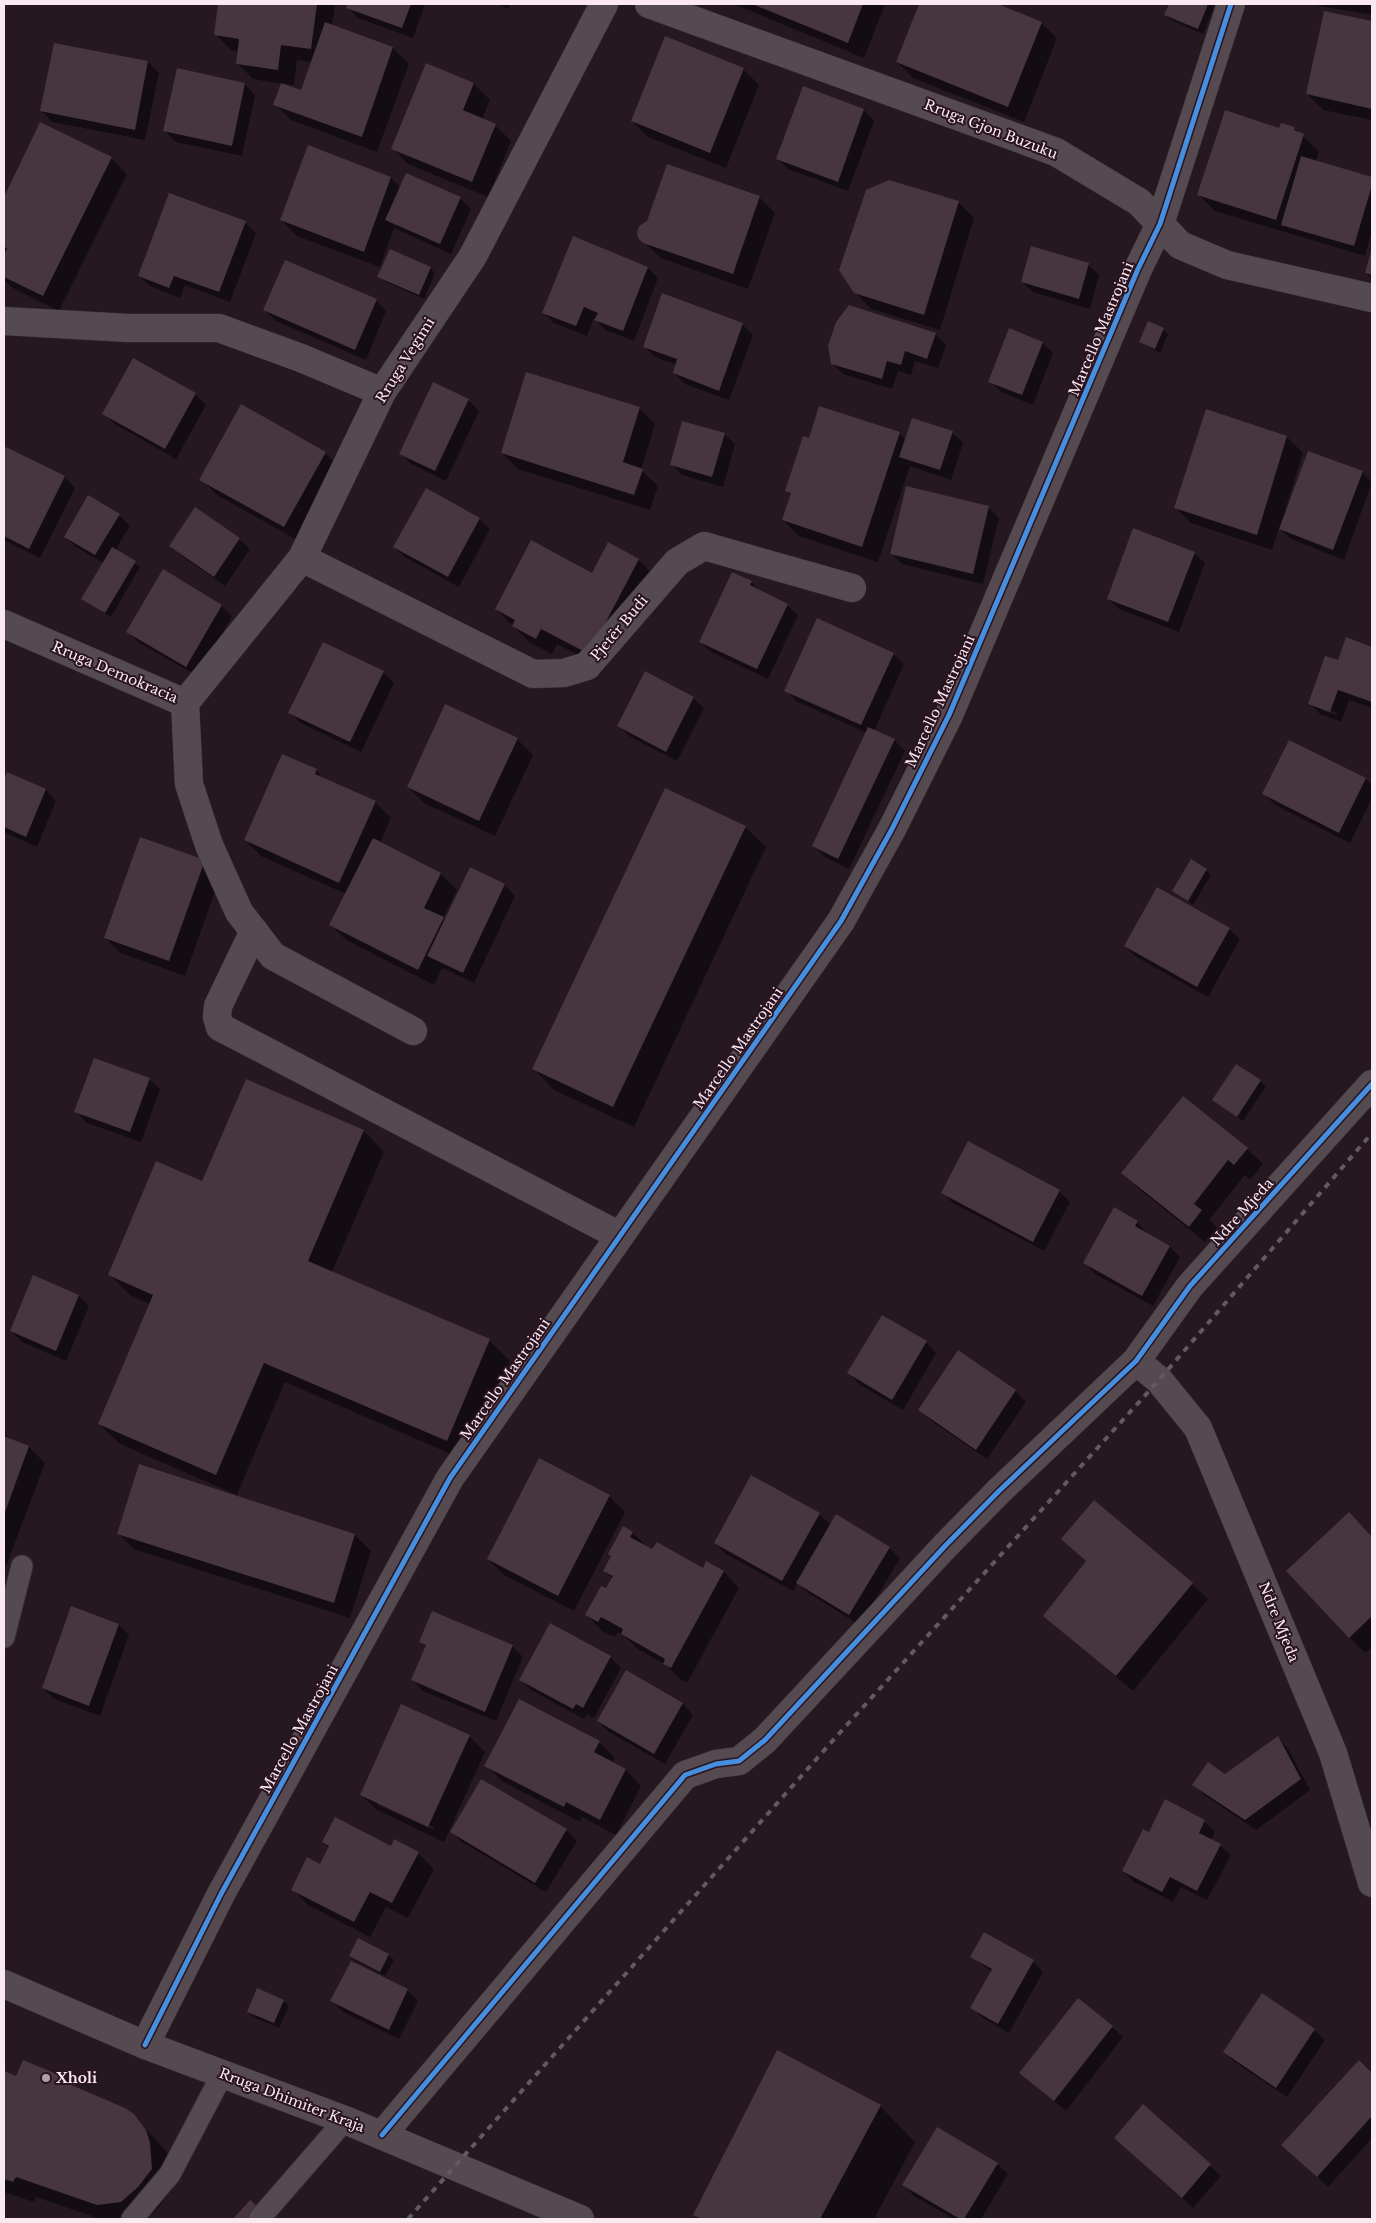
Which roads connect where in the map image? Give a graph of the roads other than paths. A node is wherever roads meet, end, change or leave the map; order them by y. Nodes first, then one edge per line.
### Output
1 (604, 4) edge
2 (649, 4) edge
3 (1230, 4) edge
4 (1160, 224) junction
5 (1372, 298) edge
6 (4, 321) edge
7 (382, 392) junction
8 (302, 558) junction
9 (852, 588) dead end
10 (4, 624) edge
11 (185, 703) junction
12 (254, 931) junction
13 (414, 1031) dead end
14 (1372, 1084) edge
15 (620, 1236) junction
16 (1136, 1361) junction
17 (22, 1566) dead end
18 (4, 1637) edge
19 (1372, 1882) edge
20 (4, 1984) edge
21 (145, 2045) junction
22 (223, 2074) junction
23 (345, 2120) junction
24 (382, 2135) junction
25 (132, 2219) edge
26 (258, 2219) edge
27 (580, 2219) edge

1 - 7 street, Rruga Vegimi
2 - 4 street, Rruga Gjon Buzuku
3 - 4 street, Marcello Mastrojani
4 - 5 street, Rruga Gjon Buzuku
4 - 15 street, Marcello Mastrojani
6 - 7 street
7 - 8 street, Rruga Vegimi
8 - 9 street, Pjetër Budi
8 - 11 street, Rruga Vegimi
10 - 11 street, Rruga Demokracia
11 - 12 street, Rruga Demokracia
12 - 13 street, Rruga Demokracia
12 - 15 street
14 - 16 street, Ndre Mjeda
15 - 21 street, Marcello Mastrojani
16 - 19 street, Ndre Mjeda
16 - 24 street
17 - 18 lane
20 - 21 street, Rruga Dhimiter Kraja
21 - 22 street, Rruga Dhimiter Kraja
22 - 23 street, Rruga Dhimiter Kraja
22 - 25 lane
23 - 24 street, Rruga Dhimiter Kraja
23 - 26 lane
24 - 27 street, Rruga Dhimiter Kraja

